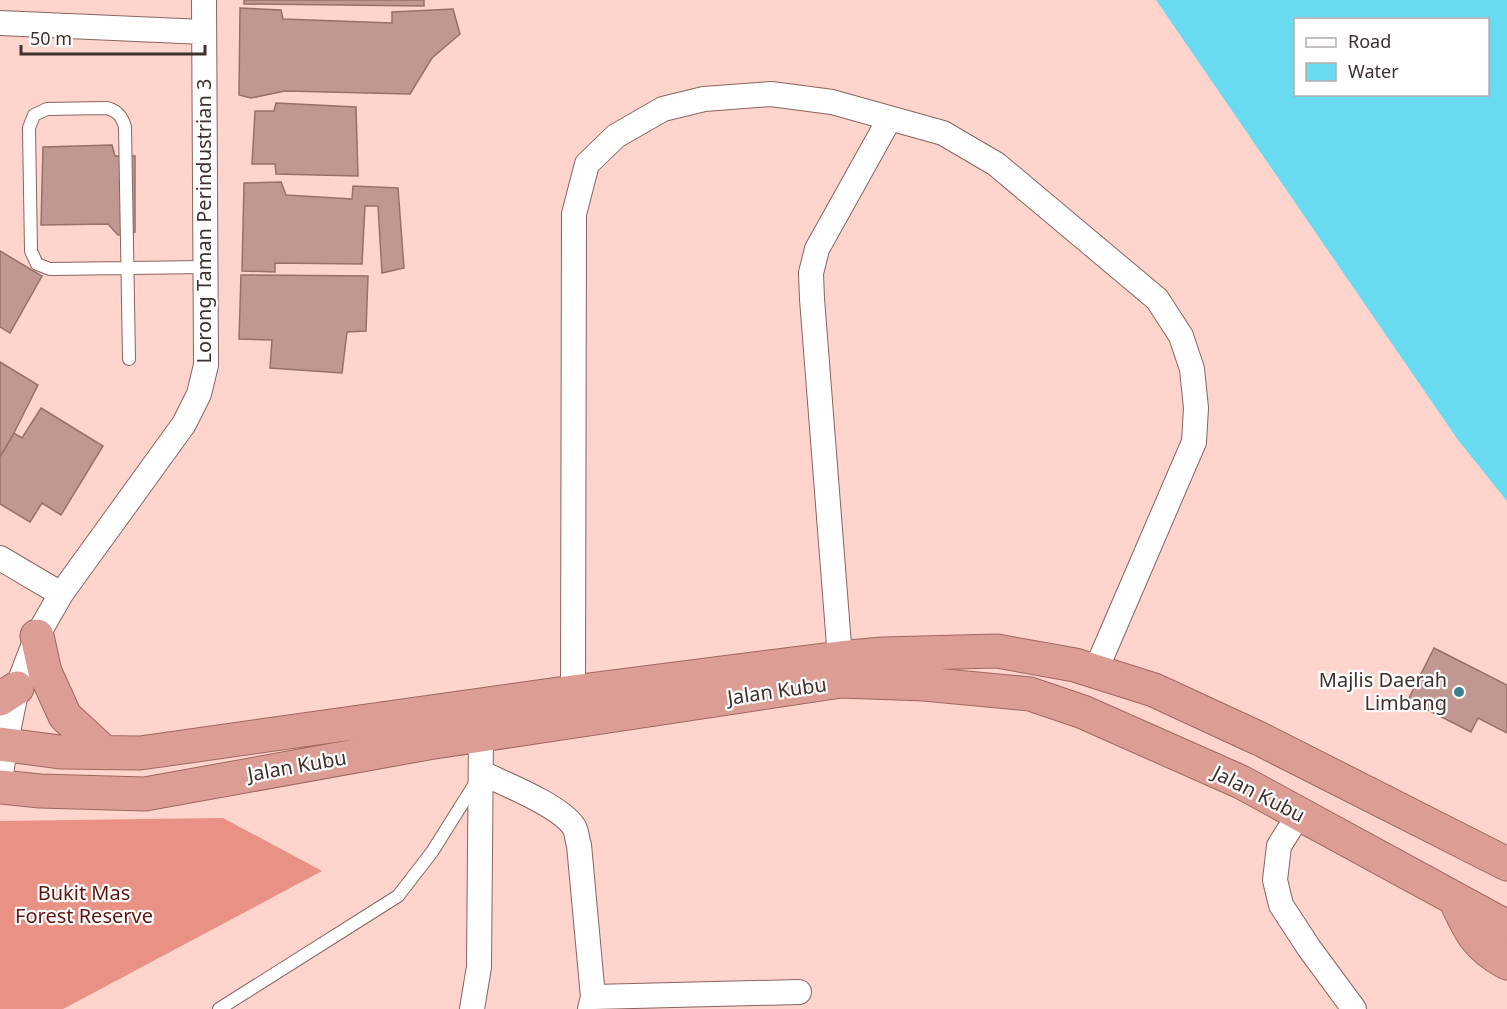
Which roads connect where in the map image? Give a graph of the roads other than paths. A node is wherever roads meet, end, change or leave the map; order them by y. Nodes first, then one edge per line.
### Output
1 (204, 0) edge
2 (0, 22) edge
3 (204, 32) junction
4 (890, 118) junction
5 (206, 267) junction
6 (128, 268) junction
7 (129, 359) dead end
8 (0, 558) edge
9 (61, 594) junction
10 (37, 636) junction
11 (840, 658) junction
12 (1095, 672) junction
13 (573, 692) junction
14 (8, 694) edge
15 (481, 736) junction
16 (2, 745) edge
17 (105, 753) junction
18 (482, 773) junction
19 (0, 782) edge
20 (0, 787) edge
21 (1299, 814) junction
22 (1507, 864) edge
23 (1455, 899) junction
24 (1507, 927) edge
25 (1507, 963) edge
26 (799, 992) dead end
27 (592, 1003) edge
28 (219, 1009) edge
29 (472, 1009) edge
30 (1354, 1009) edge

1 - 3 street, Lorong Taman Perindustrian 3
2 - 3 street
3 - 5 street, Lorong Taman Perindustrian 3
4 - 11 street
4 - 12 street
4 - 13 street
5 - 6 lane
5 - 9 street, Lorong Taman Perindustrian 3
6 - 6 lane
6 - 7 lane
8 - 9 street
9 - 10 street, Lorong Taman Perindustrian 3
10 - 14 street, Lorong Taman Perindustrian 3
10 - 17 highway
11 - 12 highway, Jalan Kubu
11 - 13 highway, Jalan Kubu
12 - 22 highway, Jalan Kubu
13 - 17 highway, Jalan Kubu
14 - 16 street, Lorong Taman Perindustrian 3
15 - 18 street
15 - 20 highway, Jalan Kubu
15 - 21 highway, Jalan Kubu
16 - 17 highway, Jalan Kubu
16 - 19 street, Lorong Taman Perindustrian 3
18 - 27 street
18 - 28 lane
18 - 29 street
21 - 23 highway, Jalan Kubu
21 - 30 street
23 - 24 highway, Jalan Kubu
23 - 25 highway
26 - 27 street

